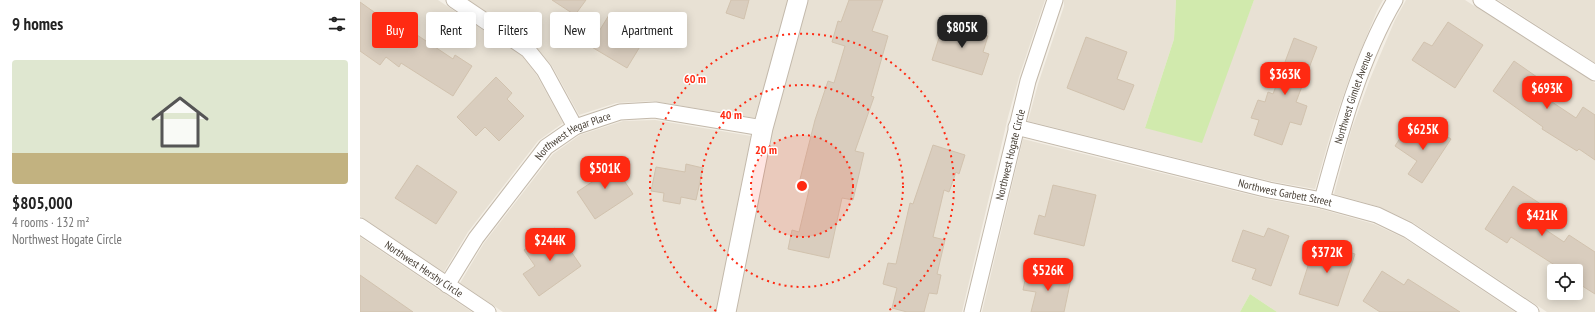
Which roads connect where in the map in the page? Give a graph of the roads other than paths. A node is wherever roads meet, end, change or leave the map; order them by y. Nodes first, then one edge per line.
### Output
1 (454, 0) edge
2 (798, 0) edge
3 (1055, 0) edge
4 (1394, 0) edge
5 (1481, 0) edge
6 (1595, 73) edge
7 (575, 127) junction
8 (763, 128) junction
9 (1016, 128) junction
10 (1322, 200) junction
11 (360, 226) edge
12 (447, 285) junction
13 (488, 312) edge
14 (726, 312) edge
15 (972, 312) edge
16 (1531, 312) edge

1 - 7 street
2 - 8 street
3 - 9 street, Northwest Hogate Circle
4 - 10 street, Northwest Gimlet Avenue
5 - 6 street
7 - 8 street, Northwest Hegar Place
7 - 12 street, Northwest Hegar Place
8 - 14 street
9 - 10 street, Northwest Garbett Street
9 - 15 street, Northwest Hogate Circle
10 - 16 street, Northwest Garbett Street
11 - 12 street, Northwest Hershy Circle
12 - 13 street, Northwest Hershy Circle

